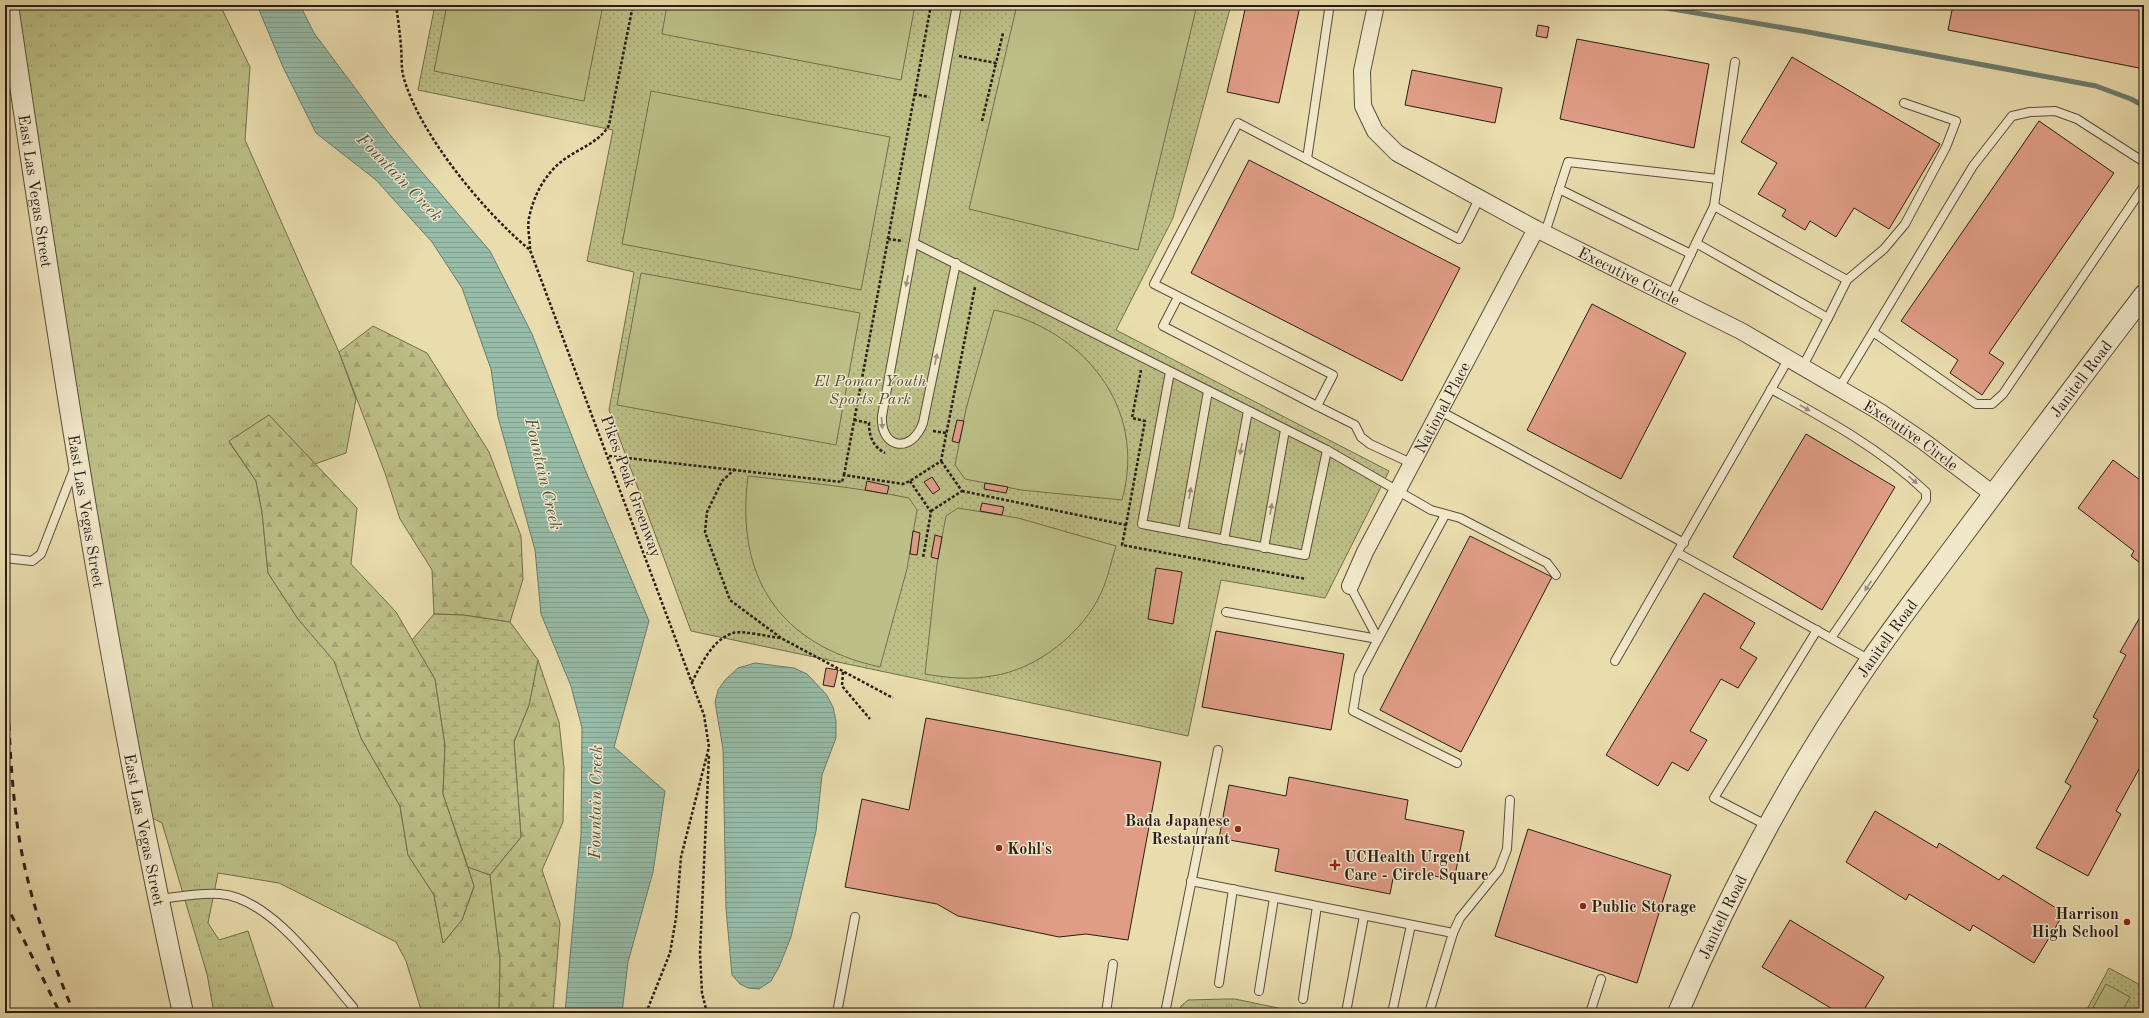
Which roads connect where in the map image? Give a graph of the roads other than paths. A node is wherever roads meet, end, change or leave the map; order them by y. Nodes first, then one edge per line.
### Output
1 (8, 5) edge
2 (957, 5) edge
3 (1332, 5) edge
4 (1376, 5) edge
5 (1735, 62) dead end
6 (1904, 103) dead end
7 (1307, 159) junction
8 (2144, 162) edge
9 (1718, 179) junction
10 (2144, 186) edge
11 (1559, 190) junction
12 (1479, 199) junction
13 (1714, 206) junction
14 (1540, 231) junction
15 (914, 243) junction
16 (1696, 243) junction
17 (1691, 254) junction
18 (956, 263) junction
19 (1848, 280) junction
20 (2144, 295) edge
21 (1671, 296) junction
22 (1178, 297) junction
23 (1828, 318) junction
24 (1873, 332) junction
25 (1789, 358) junction
26 (1803, 366) junction
27 (1170, 372) junction
28 (1839, 388) junction
29 (1771, 389) junction
30 (1208, 391) junction
31 (1317, 406) junction
32 (1248, 411) junction
33 (1440, 411) junction
34 (1285, 430) junction
35 (1327, 450) junction
36 (79, 457) junction
37 (1411, 464) junction
38 (1398, 490) junction
39 (1993, 494) junction
40 (1445, 515) junction
41 (1183, 532) junction
42 (1224, 540) junction
43 (1684, 543) junction
44 (1264, 548) junction
45 (1678, 553) junction
46 (5, 558) edge
47 (1556, 574) dead end
48 (1350, 586) joint
49 (1226, 612) dead end
50 (1817, 630) junction
51 (1831, 638) junction
52 (1378, 639) junction
53 (1870, 660) junction
54 (1615, 661) dead end
55 (1218, 750) dead end
56 (1457, 763) dead end
57 (1510, 800) dead end
58 (1768, 826) junction
59 (1191, 881) junction
60 (1233, 889) junction
61 (1274, 898) junction
62 (159, 899) junction
63 (1317, 906) junction
64 (1364, 916) junction
65 (855, 918) dead end
66 (1410, 925) junction
67 (1452, 934) junction
68 (1113, 964) dead end
69 (1601, 980) dead end
70 (1219, 983) dead end
71 (1259, 991) dead end
72 (1303, 999) dead end
73 (353, 1007) dead end
74 (1347, 1007) dead end
75 (184, 1013) edge
76 (837, 1013) edge
77 (1106, 1013) edge
78 (1165, 1013) edge
79 (1392, 1013) edge
80 (1428, 1013) edge
81 (1590, 1013) edge
82 (1678, 1013) edge

1 - 36 street, East Las Vegas Street
2 - 15 lane
3 - 7 lane
4 - 12 street, Executive Circle
5 - 9 lane
6 - 19 lane
7 - 12 lane
7 - 22 lane
8 - 24 lane
9 - 11 lane
9 - 13 lane
10 - 24 lane
11 - 14 lane
11 - 17 lane
12 - 14 street, Executive Circle
13 - 16 lane
13 - 19 lane
14 - 21 street, Executive Circle
14 - 33 street, National Place
15 - 18 lane
15 -> 18 lane
16 - 17 lane
16 - 23 lane
17 - 21 lane
18 - 27 lane
19 - 23 lane
20 - 39 street, Janitell Road
21 - 25 street, Executive Circle
22 - 31 lane
22 - 31 lane
23 - 26 lane
24 - 28 lane
25 - 26 street, Executive Circle
25 - 29 lane
26 - 28 street, Executive Circle
27 - 30 lane
27 - 41 lane
28 - 39 street, Executive Circle
29 - 43 lane
29 -> 51 lane
30 - 32 lane
41 -> 30 lane
31 - 37 lane
32 - 34 lane
32 -> 42 lane
33 - 37 street, National Place
33 - 43 lane
34 - 35 lane
44 -> 34 lane
35 - 38 lane
35 - 44 lane
36 - 46 lane
36 - 62 street, East Las Vegas Street
37 - 38 street, National Place
38 - 40 lane
38 - 48 street, National Place
39 - 53 street, Janitell Road
40 - 47 lane
40 - 52 lane
41 - 42 lane
42 - 44 lane
43 - 45 lane
45 - 50 lane
45 - 54 lane
48 - 52 lane
49 - 52 lane
50 - 51 lane
50 - 58 lane
51 - 53 lane
52 - 56 lane
53 - 58 street, Janitell Road
55 - 59 lane
57 - 67 lane
58 - 82 street, Janitell Road
59 - 60 lane
59 - 78 lane
60 - 61 lane
60 - 70 lane
61 - 63 lane
61 - 71 lane
62 - 73 lane
62 - 75 street, East Las Vegas Street
63 - 64 lane
63 - 72 lane
64 - 66 lane
64 - 74 lane
65 - 76 lane
66 - 67 lane
66 - 79 lane
67 - 80 lane
68 - 77 lane
69 - 81 lane

